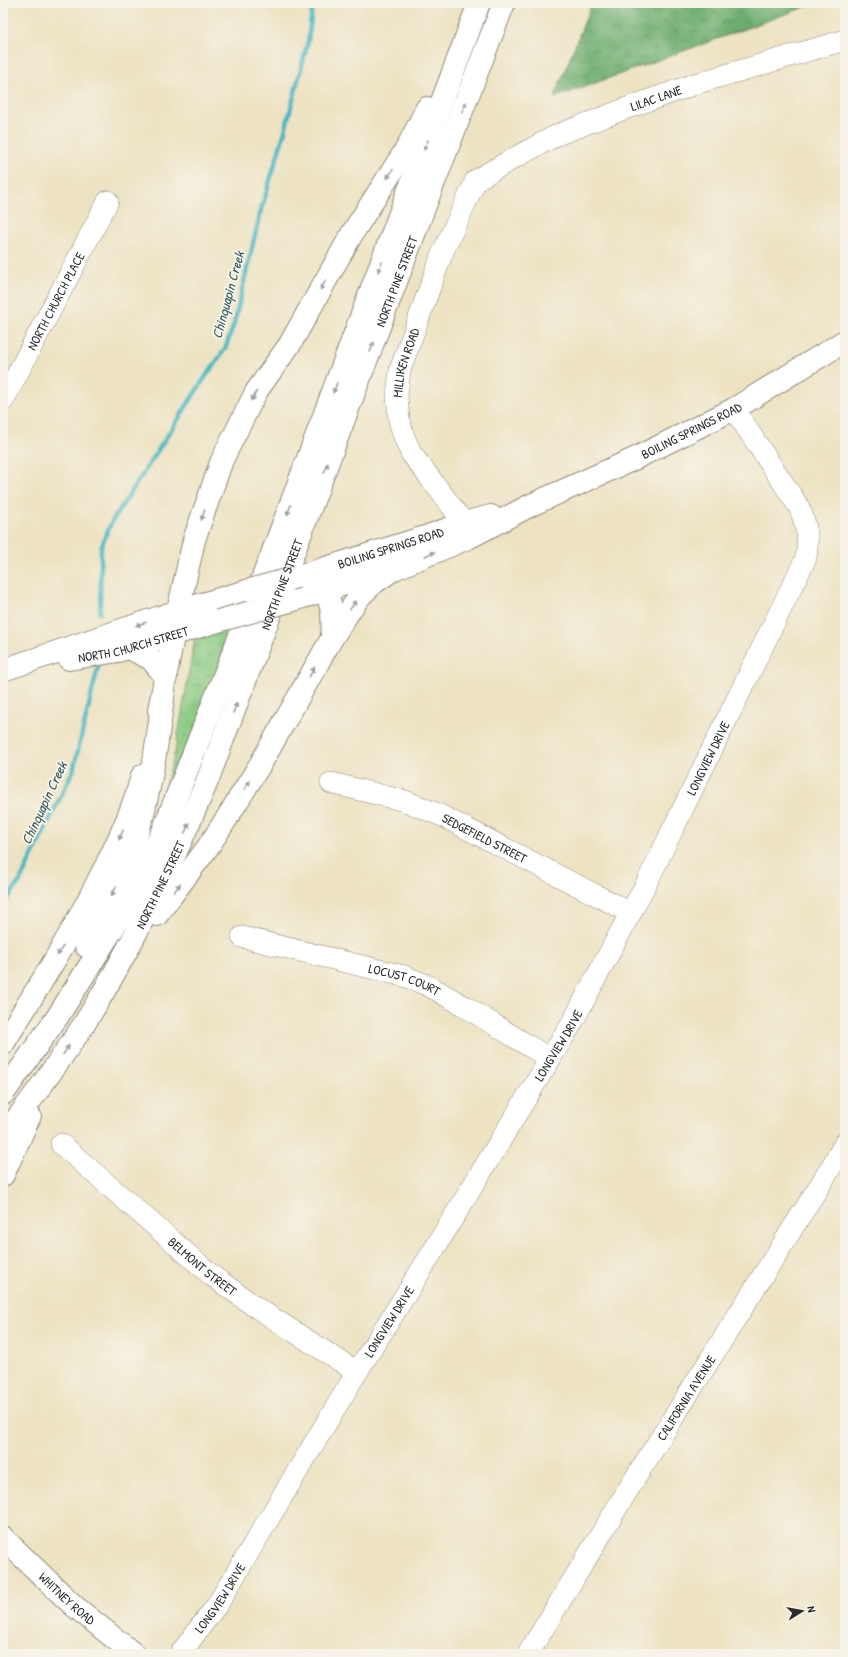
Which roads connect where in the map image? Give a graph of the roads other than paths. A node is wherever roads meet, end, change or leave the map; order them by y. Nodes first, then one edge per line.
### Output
1 (479, 3) edge
2 (504, 3) edge
3 (470, 30) junction
4 (845, 40) edge
5 (476, 180) joint
6 (108, 201) dead end
7 (845, 341) edge
8 (3, 401) edge
9 (734, 409) junction
10 (466, 530) junction
11 (394, 570) junction
12 (300, 576) junction
13 (250, 590) joint
14 (325, 591) junction
15 (262, 608) joint
16 (178, 611) junction
17 (174, 634) junction
18 (332, 638) junction
19 (129, 648) junction
20 (3, 670) edge
21 (165, 684) junction
22 (331, 783) dead end
23 (631, 913) junction
24 (242, 937) dead end
25 (120, 964) junction
26 (71, 994) junction
27 (3, 1044) edge
28 (550, 1059) junction
29 (45, 1082) junction
30 (3, 1094) edge
31 (3, 1137) edge
32 (845, 1143) edge
33 (61, 1144) dead end
34 (3, 1175) edge
35 (358, 1372) junction
36 (3, 1538) edge
37 (134, 1654) edge
38 (180, 1654) edge
39 (528, 1654) edge

1 - 3 main road, NORTH PINE STREET
25 -> 2 main road, NORTH PINE STREET
3 -> 16 main road
3 -> 26 main road, NORTH PINE STREET
4 - 5 street, LILAC LANE
5 - 10 street, MILLIKEN ROAD
6 - 8 street, NORTH CHURCH PLACE
7 - 9 main road, BOILING SPRINGS ROAD
9 - 10 main road, BOILING SPRINGS ROAD
9 - 23 street, LONGVIEW DRIVE
11 -> 10 main road, BOILING SPRINGS ROAD
10 - 12 main road, BOILING SPRINGS ROAD
11 - 14 main road, BOILING SPRINGS ROAD
18 -> 11 main road
12 - 13 main road, BOILING SPRINGS ROAD, bridge
12 - 14 main road
13 - 16 main road, NORTH CHURCH STREET
14 - 15 main road, BOILING SPRINGS ROAD, bridge
14 - 18 main road
15 - 17 main road, NORTH CHURCH STREET, bridge
16 - 17 main road
16 -> 20 main road, NORTH CHURCH STREET
17 - 19 main road, NORTH CHURCH STREET
17 - 21 main road
25 -> 18 main road
19 - 20 main road, NORTH CHURCH STREET
19 - 21 main road
21 -> 26 main road
21 -> 27 main road
22 - 23 street, SEDGEFIELD STREET
23 - 28 street, LONGVIEW DRIVE
24 - 28 street, LOCUST COURT
29 -> 25 main road, NORTH PINE STREET
26 - 30 main road, NORTH PINE STREET
28 - 35 street, LONGVIEW DRIVE
29 - 31 main road, NORTH PINE STREET
29 - 34 main road
32 - 39 street, CALIFORNIA AVENUE
33 - 35 street, BELMONT STREET
35 - 38 street, LONGVIEW DRIVE
36 - 37 main road, WHITNEY ROAD

